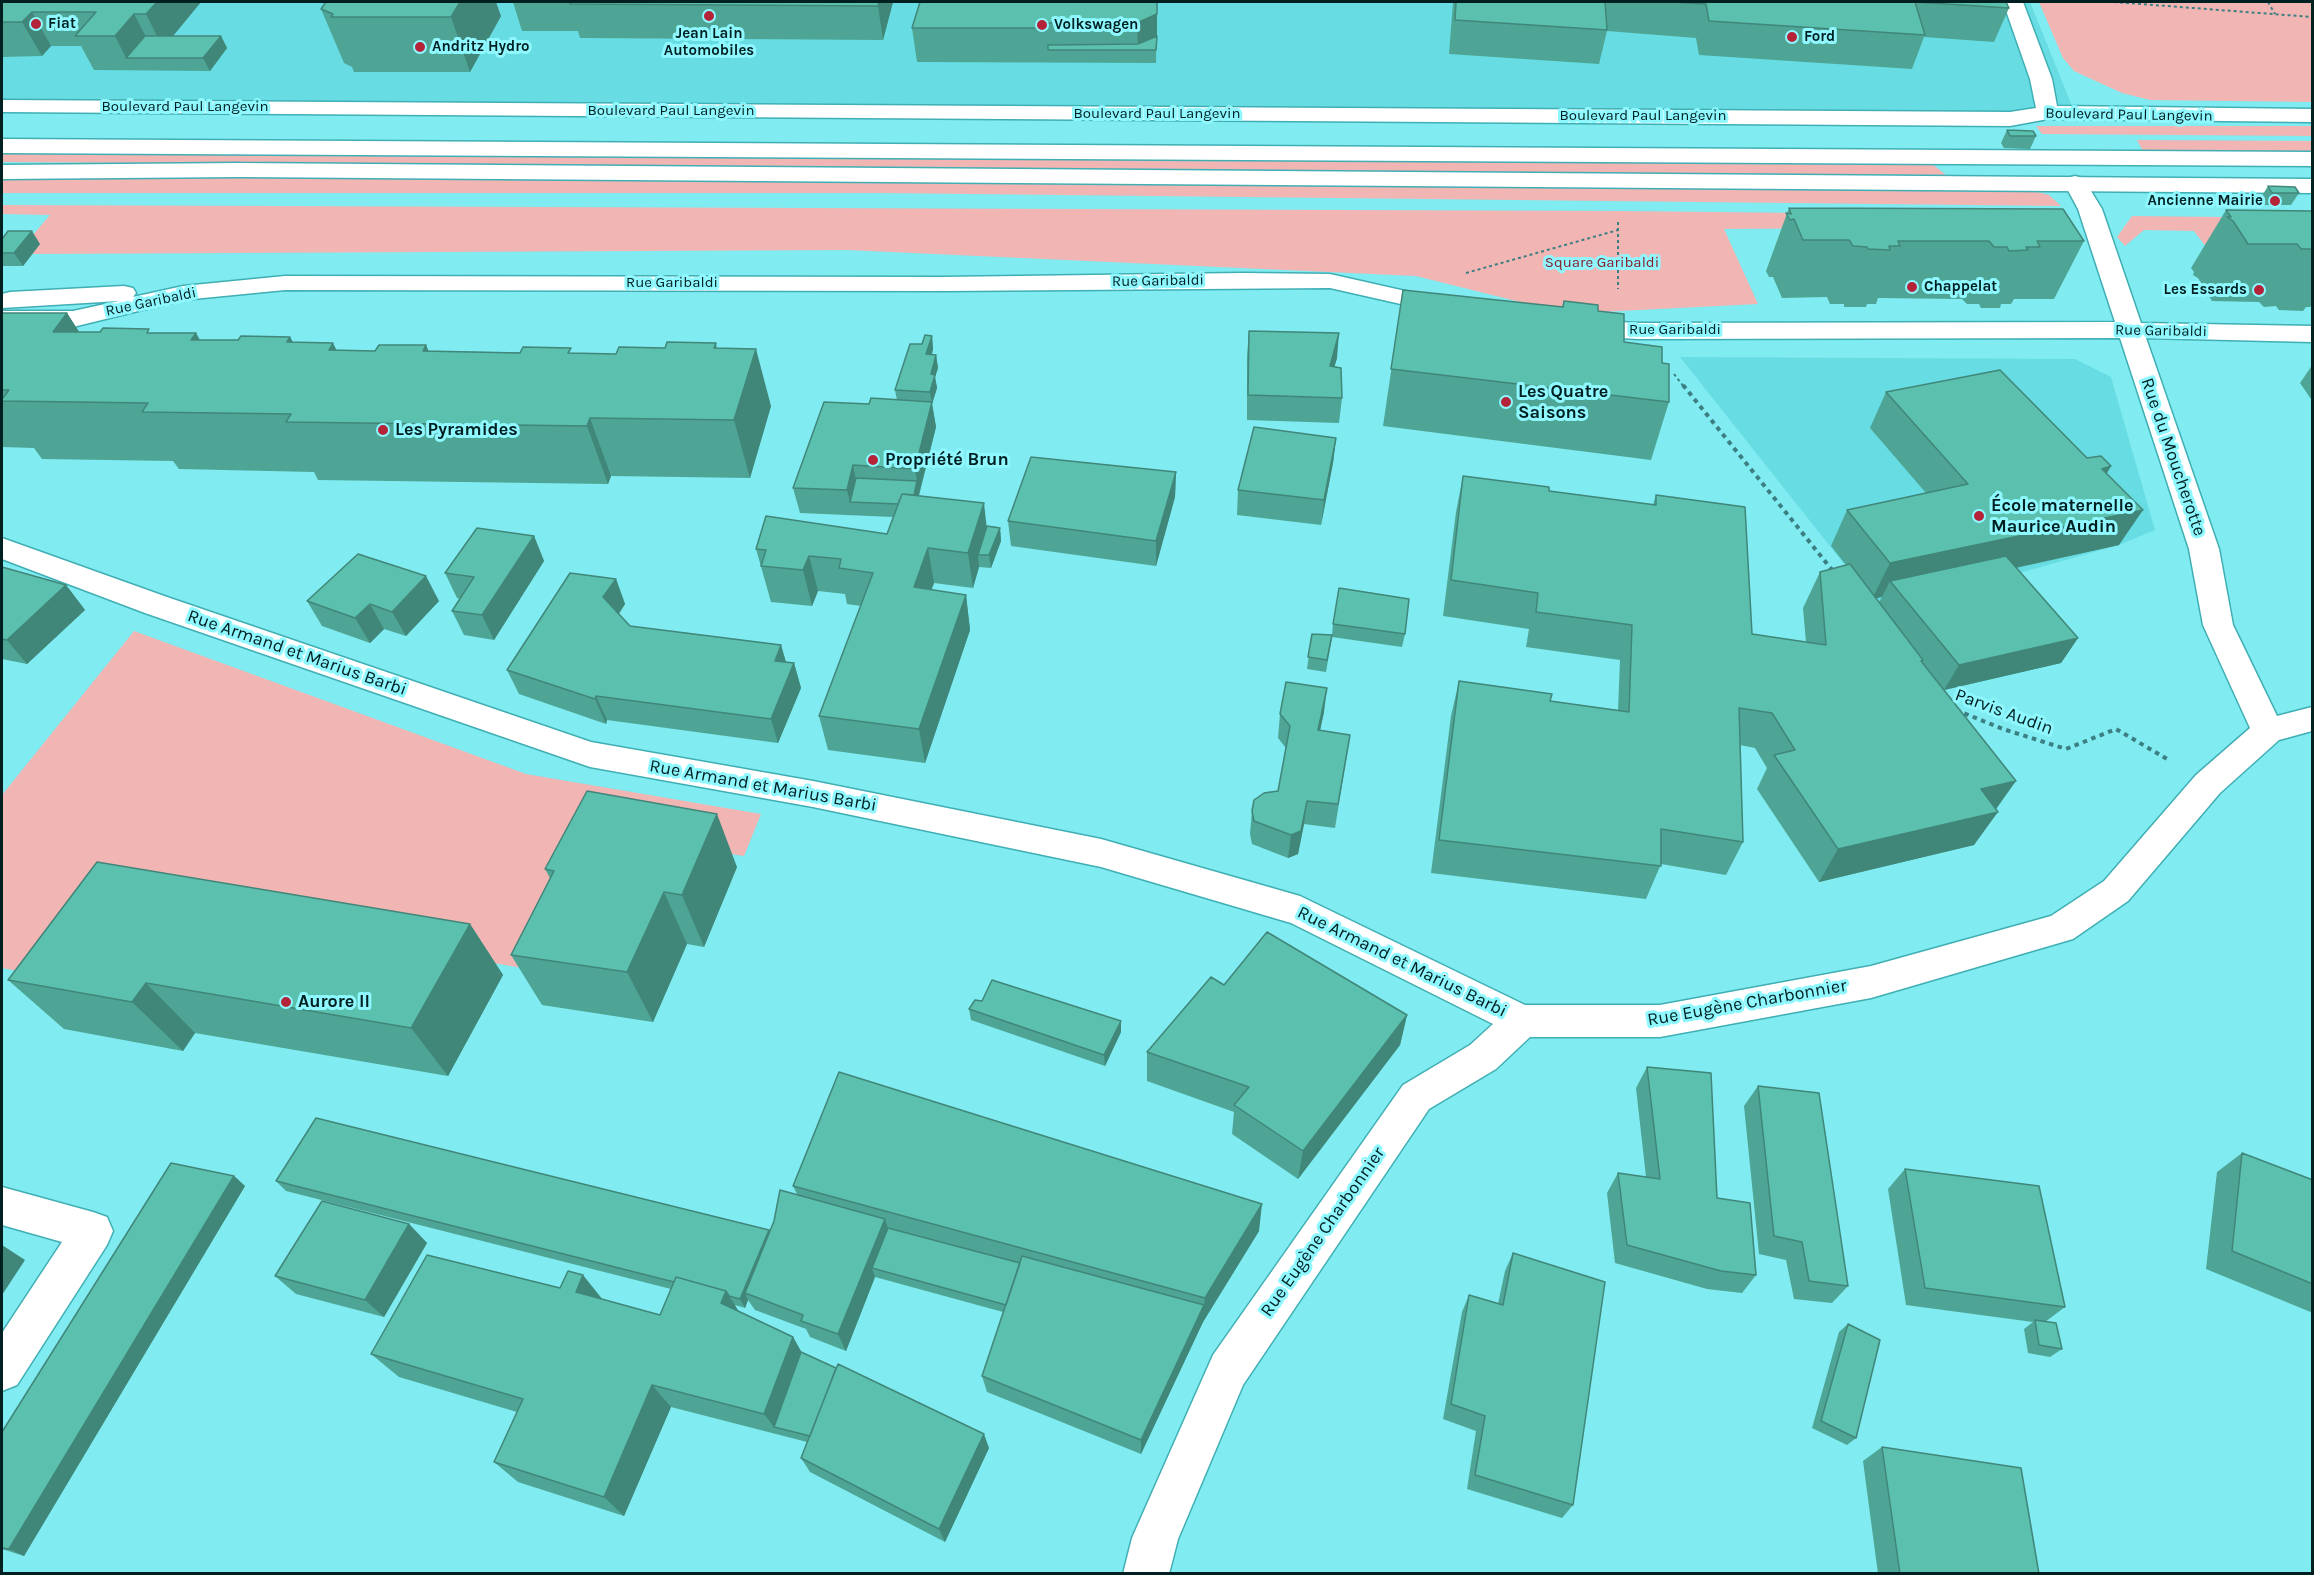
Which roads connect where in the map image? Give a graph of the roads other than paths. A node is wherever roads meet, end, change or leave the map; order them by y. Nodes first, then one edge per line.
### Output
1 (2013, 2) edge
2 (2, 106) edge
3 (2048, 112) junction
4 (2313, 116) edge
5 (2, 146) edge
6 (2313, 159) edge
7 (2, 172) edge
8 (2075, 183) junction
9 (2313, 186) edge
10 (183, 293) junction
11 (2, 304) edge
12 (1467, 312) edge
13 (2, 320) edge
14 (1556, 327) edge
15 (2130, 330) junction
16 (2313, 334) edge
17 (2, 548) edge
18 (2313, 719) edge
19 (2268, 731) junction
20 (1522, 1021) junction
21 (2, 1206) edge
22 (2, 1370) edge
23 (1146, 1574) edge

1 - 3 street
2 - 3 street, Boulevard Paul Langevin
3 - 4 street, Boulevard Paul Langevin
5 - 6 street
7 - 8 street
8 - 9 street
8 - 15 street, Rue du Moucherotte
10 - 11 street
10 - 12 street, Rue Garibaldi
10 - 13 street, Rue Garibaldi
14 - 15 street, Rue Garibaldi
15 - 16 street, Rue Garibaldi
15 - 19 street, Rue du Moucherotte
17 - 20 street, Rue Armand et Marius Barbi
18 - 19 street, Rue Eugène Charbonnier
19 - 20 street, Rue Eugène Charbonnier
20 - 23 street, Rue Eugène Charbonnier
21 - 22 street

